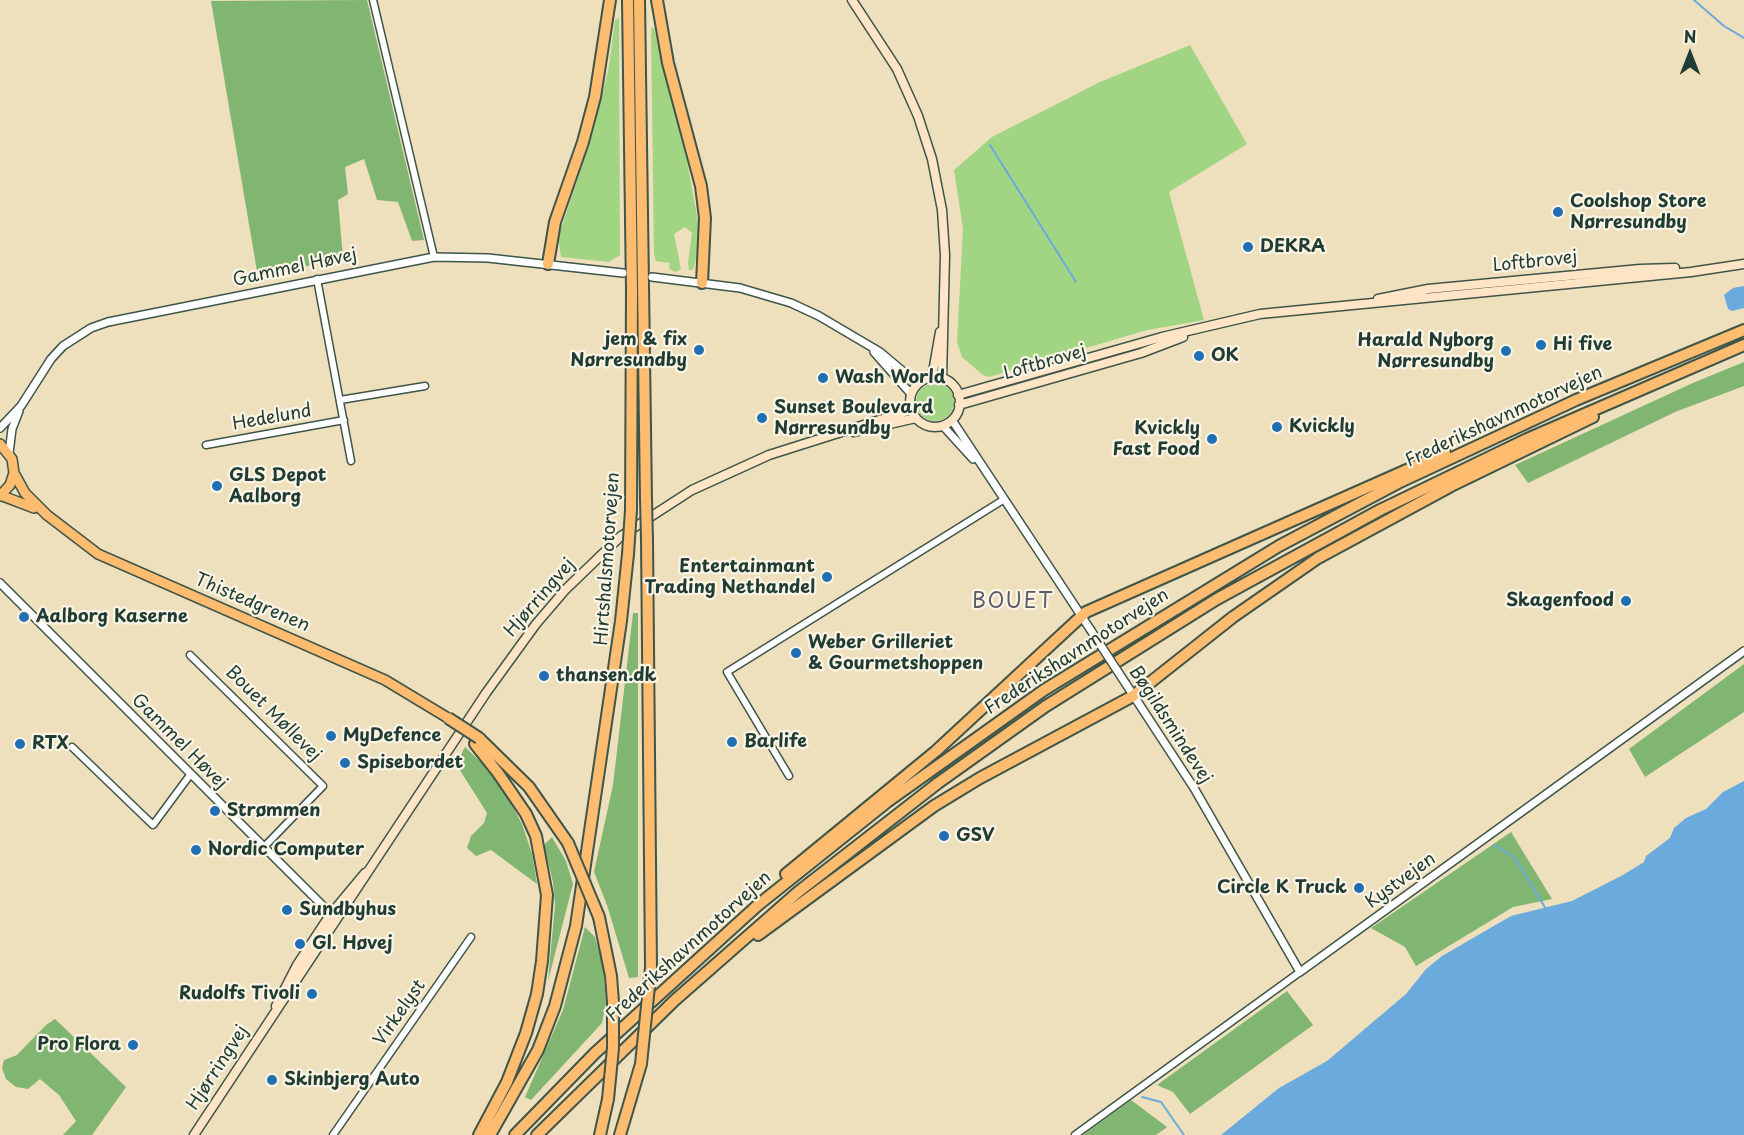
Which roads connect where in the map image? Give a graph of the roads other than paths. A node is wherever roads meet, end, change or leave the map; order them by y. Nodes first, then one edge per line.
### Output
1 (373, 0) edge
2 (610, 0) edge
3 (628, 0) edge
4 (639, 0) edge
5 (657, 0) edge
6 (852, 0) edge
7 (434, 257) junction
8 (548, 264) junction
9 (1744, 264) edge
10 (623, 273) dead end
11 (652, 276) dead end
12 (317, 279) junction
13 (702, 283) junction
14 (944, 311) junction
15 (1208, 327) junction
16 (1744, 330) edge
17 (1744, 346) edge
18 (871, 348) junction
19 (932, 378) junction
20 (942, 379) junction
21 (918, 384) junction
22 (425, 386) dead end
23 (911, 394) junction
24 (958, 395) junction
25 (340, 400) junction
26 (1576, 400) junction
27 (959, 405) junction
28 (21, 406) junction
29 (913, 414) junction
30 (344, 420) junction
31 (952, 420) junction
32 (943, 426) junction
33 (0, 428) edge
34 (0, 444) edge
35 (207, 445) dead end
36 (9, 453) junction
37 (351, 461) dead end
38 (984, 471) junction
39 (14, 473) junction
40 (0, 496) edge
41 (1003, 500) junction
42 (47, 515) junction
43 (0, 583) edge
44 (1081, 616) junction
45 (1744, 651) edge
46 (190, 655) dead end
47 (1133, 696) junction
48 (445, 716) joint
49 (477, 741) junction
50 (72, 747) dead end
51 (190, 775) junction
52 (789, 776) dead end
53 (263, 848) junction
54 (334, 918) junction
55 (471, 937) dead end
56 (1300, 972) junction
57 (678, 976) junction
58 (675, 1000) junction
59 (194, 1135) edge
60 (333, 1135) edge
61 (479, 1135) edge
62 (490, 1135) edge
63 (515, 1135) edge
64 (537, 1135) edge
65 (600, 1135) edge
66 (620, 1135) edge
67 (1075, 1135) edge

1 - 7 street
2 - 8 highway
3 - 62 highway, Hirtshalsmotorvejen, bridge
4 - 66 highway, Hirtshalsmotorvejen, bridge
5 - 13 highway
6 - 14 main road
7 - 8 street, Gammel Høvej
7 - 12 street, Gammel Høvej
8 - 10 street, Gammel Høvej
9 - 15 main road, Loftbrovej
11 - 13 street
12 - 25 street
12 - 28 street, Gammel Høvej
13 - 18 street
14 - 19 main road
14 - 20 main road
15 - 24 main road, Loftbrovej
15 - 27 main road, Loftbrovej
16 - 26 highway, Frederikshavnmotorvejen
17 - 47 highway
17 - 58 highway, Frederikshavnmotorvejen
18 - 21 street
18 - 23 street
19 - 20 main road
19 - 21 main road
20 - 24 main road
21 - 23 main road
22 - 25 street
23 - 29 main road
24 - 27 main road
25 - 30 street
26 - 44 highway
26 - 57 highway, Frederikshavnmotorvejen
27 - 31 main road
28 - 33 street, Gammel Høvej
28 - 36 street, Gammel Høvej
29 - 32 main road
29 - 54 main road, Hjørringvej
30 - 35 street, Hedelund
30 - 37 street
31 - 32 main road
31 - 38 street, Bøgildsmindevej
32 - 38 street, Bøgildsmindevej
34 - 36 main road
36 - 39 main road, Thistedgrenen
38 - 41 street, Bøgildsmindevej
39 - 40 main road
39 - 42 main road, Thistedgrenen
40 - 42 main road, Thistedgrenen
41 - 44 street, Bøgildsmindevej
41 - 52 street
42 - 48 main road, Thistedgrenen
43 - 51 street, Gammel Høvej
44 - 47 street, Bøgildsmindevej, bridge
44 - 57 highway
45 - 56 street, Kystvejen
46 - 53 street, Bouet Møllevej
47 - 56 street, Bøgildsmindevej
47 - 58 highway
48 - 49 highway, bridge
49 - 61 highway
49 - 65 highway, bridge
50 - 51 street
51 - 53 street, Gammel Høvej
53 - 54 street, Gammel Høvej
54 - 59 main road, Hjørringvej
55 - 60 street, Virkelyst
56 - 67 street, Kystvejen
57 - 63 highway, Frederikshavnmotorvejen
58 - 64 highway, Frederikshavnmotorvejen

